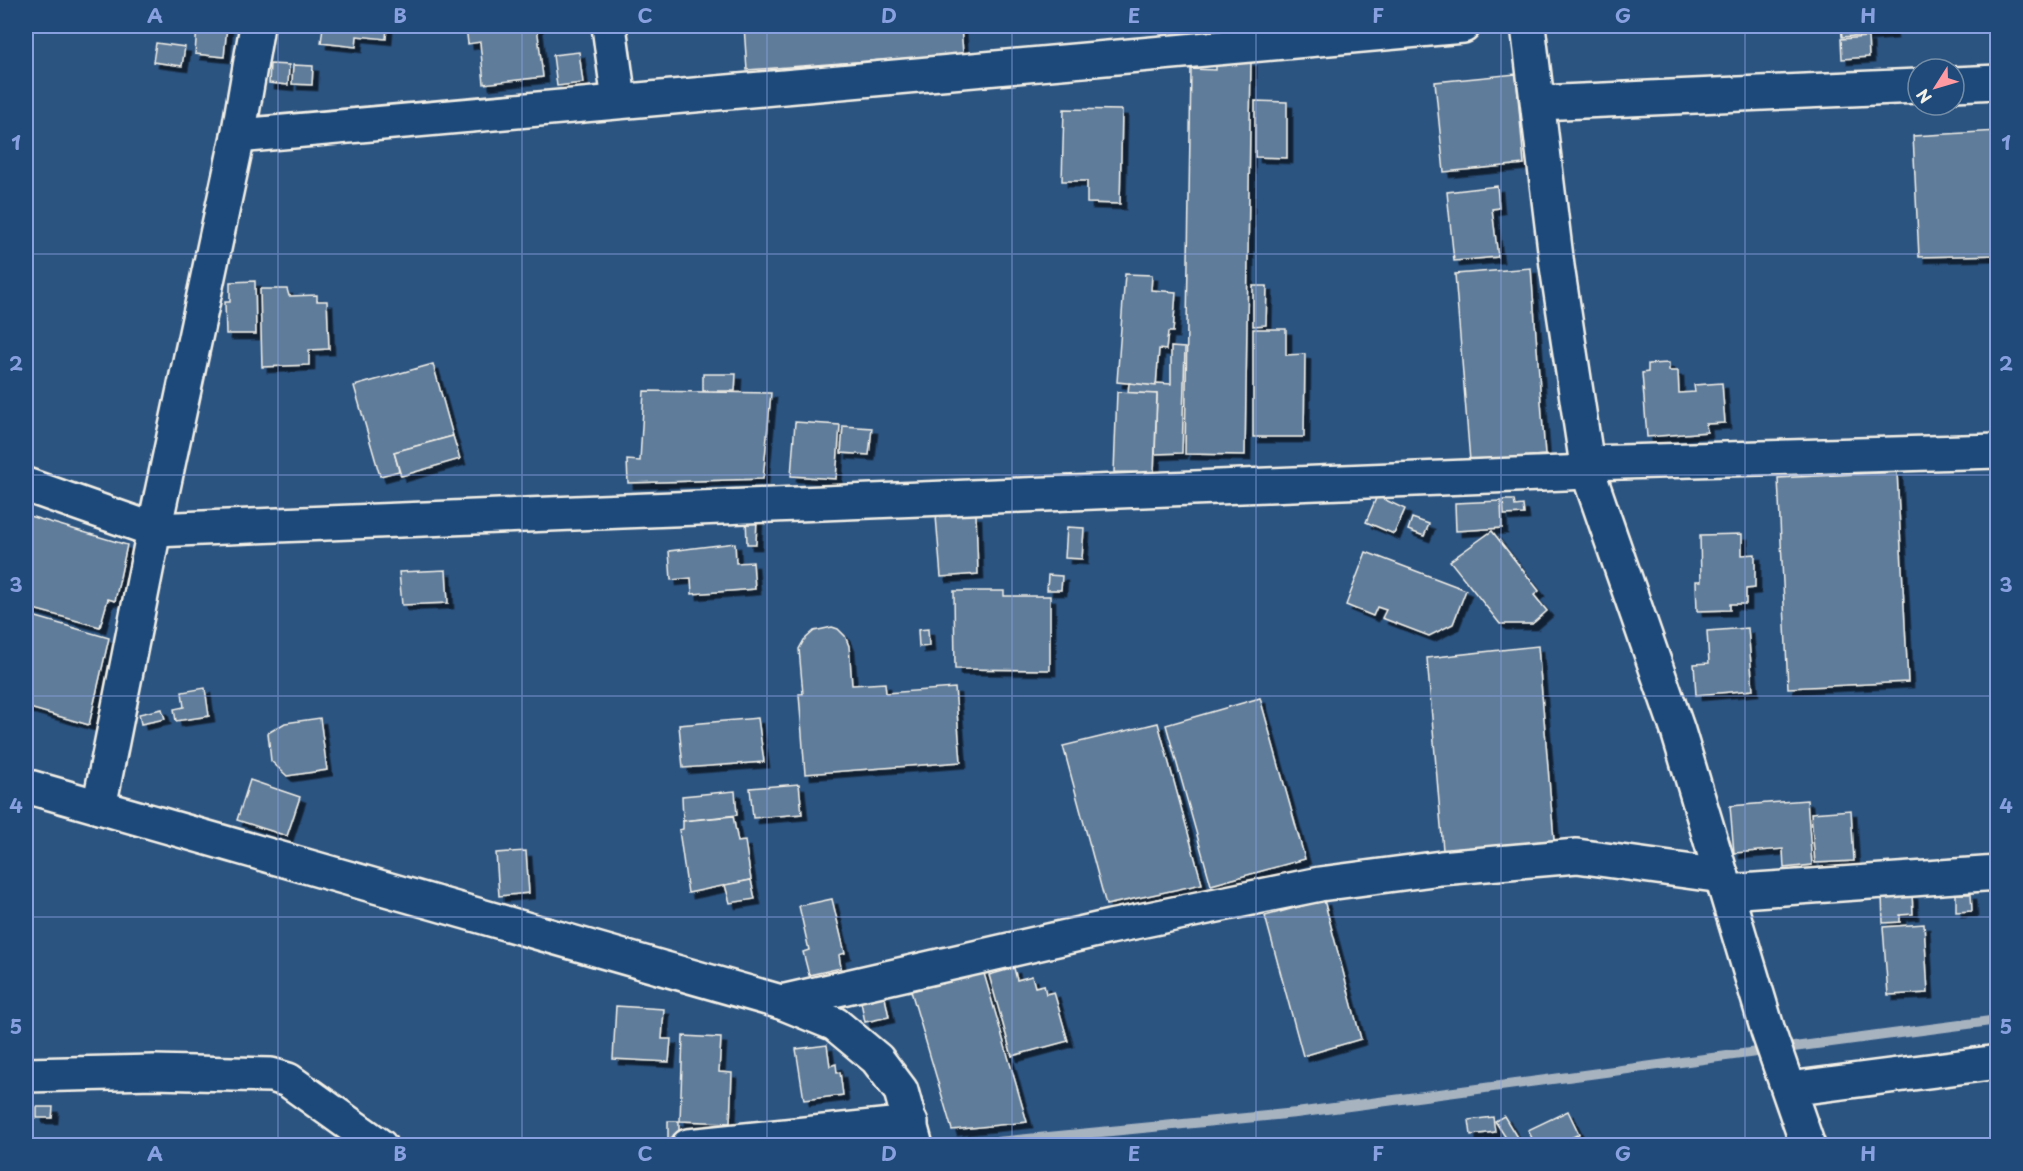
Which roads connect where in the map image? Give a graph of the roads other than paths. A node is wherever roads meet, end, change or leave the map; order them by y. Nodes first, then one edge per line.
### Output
1 (257, 26) edge
2 (609, 26) edge
3 (1463, 26) edge
4 (1528, 26) edge
5 (1998, 82) edge
6 (1966, 83) edge
7 (1906, 87) edge
8 (619, 101) junction
9 (1538, 103) junction
10 (238, 136) junction
11 (1998, 451) edge
12 (1588, 467) junction
13 (26, 485) edge
14 (154, 530) junction
15 (26, 786) edge
16 (99, 807) junction
17 (1998, 873) edge
18 (1724, 884) junction
19 (781, 1002) junction
20 (1998, 1062) edge
21 (26, 1075) edge
22 (1786, 1082) junction
23 (914, 1134) edge
24 (380, 1146) edge
25 (688, 1146) edge
26 (1808, 1146) edge

1 - 10 street
2 - 8 street
3 - 8 street
4 - 9 street
5 - 6 street
7 - 9 street
8 - 10 street
9 - 12 street
10 - 14 street
11 - 12 street
12 - 14 street
12 - 18 street
13 - 14 street
14 - 16 street
15 - 16 street
16 - 19 street
17 - 18 street
18 - 19 street
18 - 22 street
19 - 23 street
20 - 22 street
21 - 24 street
22 - 26 street
23 - 25 street

